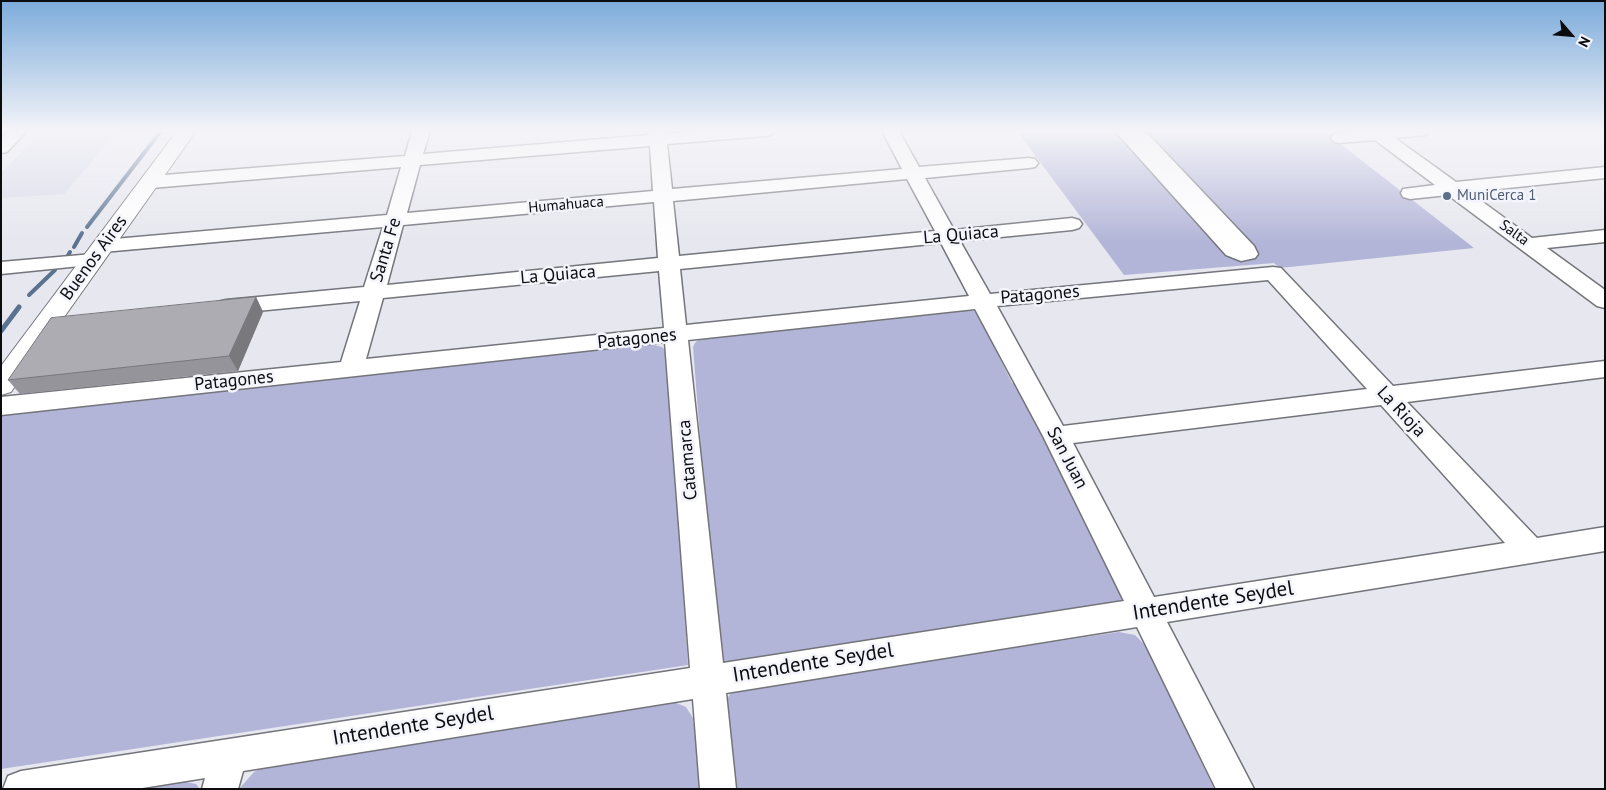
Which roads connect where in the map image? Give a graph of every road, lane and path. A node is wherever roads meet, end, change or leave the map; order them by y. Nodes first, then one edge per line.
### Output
1 (161, 168) edge
2 (319, 168) edge
3 (411, 168) edge
4 (661, 168) edge
5 (911, 168) edge
6 (978, 168) edge
7 (1161, 168) edge
8 (1166, 168) edge
9 (1424, 168) edge
10 (1605, 172) edge
11 (914, 174) junction
12 (151, 182) junction
13 (1453, 189) junction
14 (1410, 194) dead end
15 (664, 196) junction
16 (395, 221) junction
17 (1072, 224) dead end
18 (948, 236) junction
19 (1605, 236) edge
20 (1529, 244) junction
21 (98, 253) junction
22 (670, 264) junction
23 (1, 268) edge
24 (1273, 273) joint
25 (373, 292) junction
26 (983, 301) junction
27 (1605, 301) edge
28 (209, 309) edge
29 (73, 323) edge
30 (44, 326) junction
31 (677, 335) junction
32 (351, 369) junction
33 (1605, 369) edge
34 (1, 386) edge
35 (1386, 396) junction
36 (1, 406) edge
37 (1056, 436) junction
38 (1605, 539) edge
39 (1530, 550) junction
40 (1147, 611) junction
41 (706, 680) junction
42 (230, 755) junction
43 (21, 789) edge
44 (220, 789) edge
45 (718, 789) edge
46 (1236, 789) edge

1 - 12 main road, Buenos Aires
2 - 12 street
3 - 16 street, Santa Fe
4 - 15 street, Catamarca
5 - 11 street, San Juan
6 - 11 street, Humahuaca
7 - 8 street
9 - 13 street, Salta
10 - 13 street
11 - 15 street, Humahuaca
11 - 18 street, San Juan
12 - 21 main road, Buenos Aires
13 - 14 street
13 - 20 street, Salta
15 - 16 street, Humahuaca
15 - 22 street, Catamarca
16 - 21 street, Humahuaca
16 - 25 street, Santa Fe
17 - 18 street, La Quiaca
18 - 22 street, La Quiaca
18 - 26 street, San Juan
19 - 20 street
20 - 27 street, Salta
21 - 23 street, Humahuaca
21 - 30 main road, Buenos Aires
22 - 25 street, La Quiaca
22 - 31 street, Catamarca
24 - 26 street, Patagones
24 - 35 street, La Rioja
25 - 28 street, La Quiaca
25 - 32 street, Santa Fe
26 - 31 street, Patagones
26 - 37 street, San Juan
29 - 30 street
30 - 34 main road, Buenos Aires
31 - 32 street, Patagones
31 - 41 street, Catamarca
32 - 36 street, Patagones
33 - 35 street
35 - 37 street
35 - 39 street, La Rioja
37 - 40 street, San Juan
38 - 39 street, Intendente Seydel
39 - 40 street, Intendente Seydel
40 - 41 street, Intendente Seydel
40 - 46 street, San Juan
41 - 42 street, Intendente Seydel
41 - 45 street, Catamarca
42 - 43 street, Intendente Seydel
42 - 44 street

